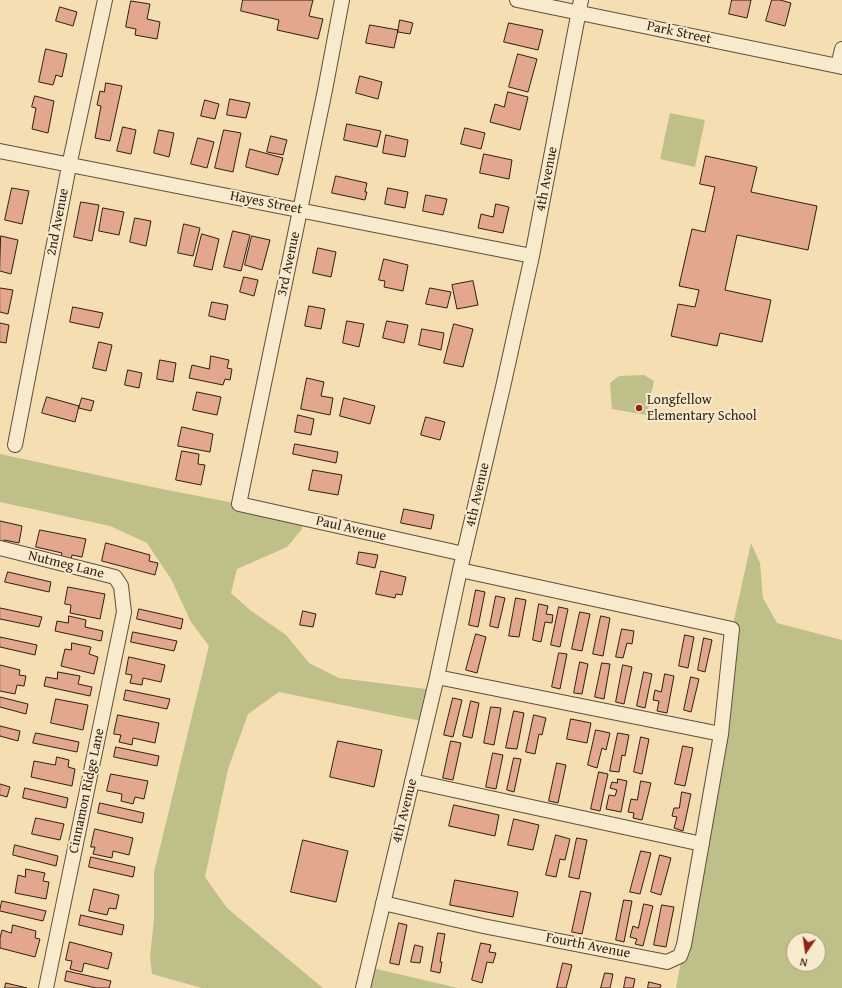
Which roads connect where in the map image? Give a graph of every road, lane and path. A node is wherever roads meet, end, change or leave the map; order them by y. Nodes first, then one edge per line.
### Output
1 (105, 0) edge
2 (342, 0) edge
3 (517, 0) edge
4 (580, 6) edge
5 (842, 49) edge
6 (840, 66) edge
7 (0, 151) edge
8 (69, 166) junction
9 (300, 209) junction
10 (532, 256) junction
11 (15, 445) dead end
12 (239, 504) joint
13 (0, 548) edge
14 (464, 554) junction
15 (460, 570) junction
16 (122, 593) joint
17 (437, 677) junction
18 (721, 734) junction
19 (412, 781) junction
20 (702, 844) junction
21 (383, 903) junction
22 (46, 988) edge
23 (363, 988) edge

1 - 8 street, 2nd Avenue
2 - 9 street, 3rd Avenue
3 - 4 street, Park Street
4 - 6 street, Park Street
4 - 10 street, 4th Avenue
5 - 6 street
7 - 8 street, Hayes Street
8 - 9 street, Hayes Street
8 - 11 street, 2nd Avenue
9 - 10 street, Hayes Street
9 - 12 street, 3rd Avenue
10 - 14 street, 4th Avenue
12 - 14 street, Paul Avenue
13 - 16 street, Nutmeg Lane
14 - 15 street, 4th Avenue
15 - 17 street, 4th Avenue
15 - 18 street, Fourth Avenue
16 - 22 street, Cinnamon Ridge Lane
17 - 18 street
17 - 19 street, 4th Avenue
18 - 20 street, Fourth Avenue
19 - 20 street
19 - 21 street, 4th Avenue
20 - 21 street, Fourth Avenue
21 - 23 street, 4th Avenue

